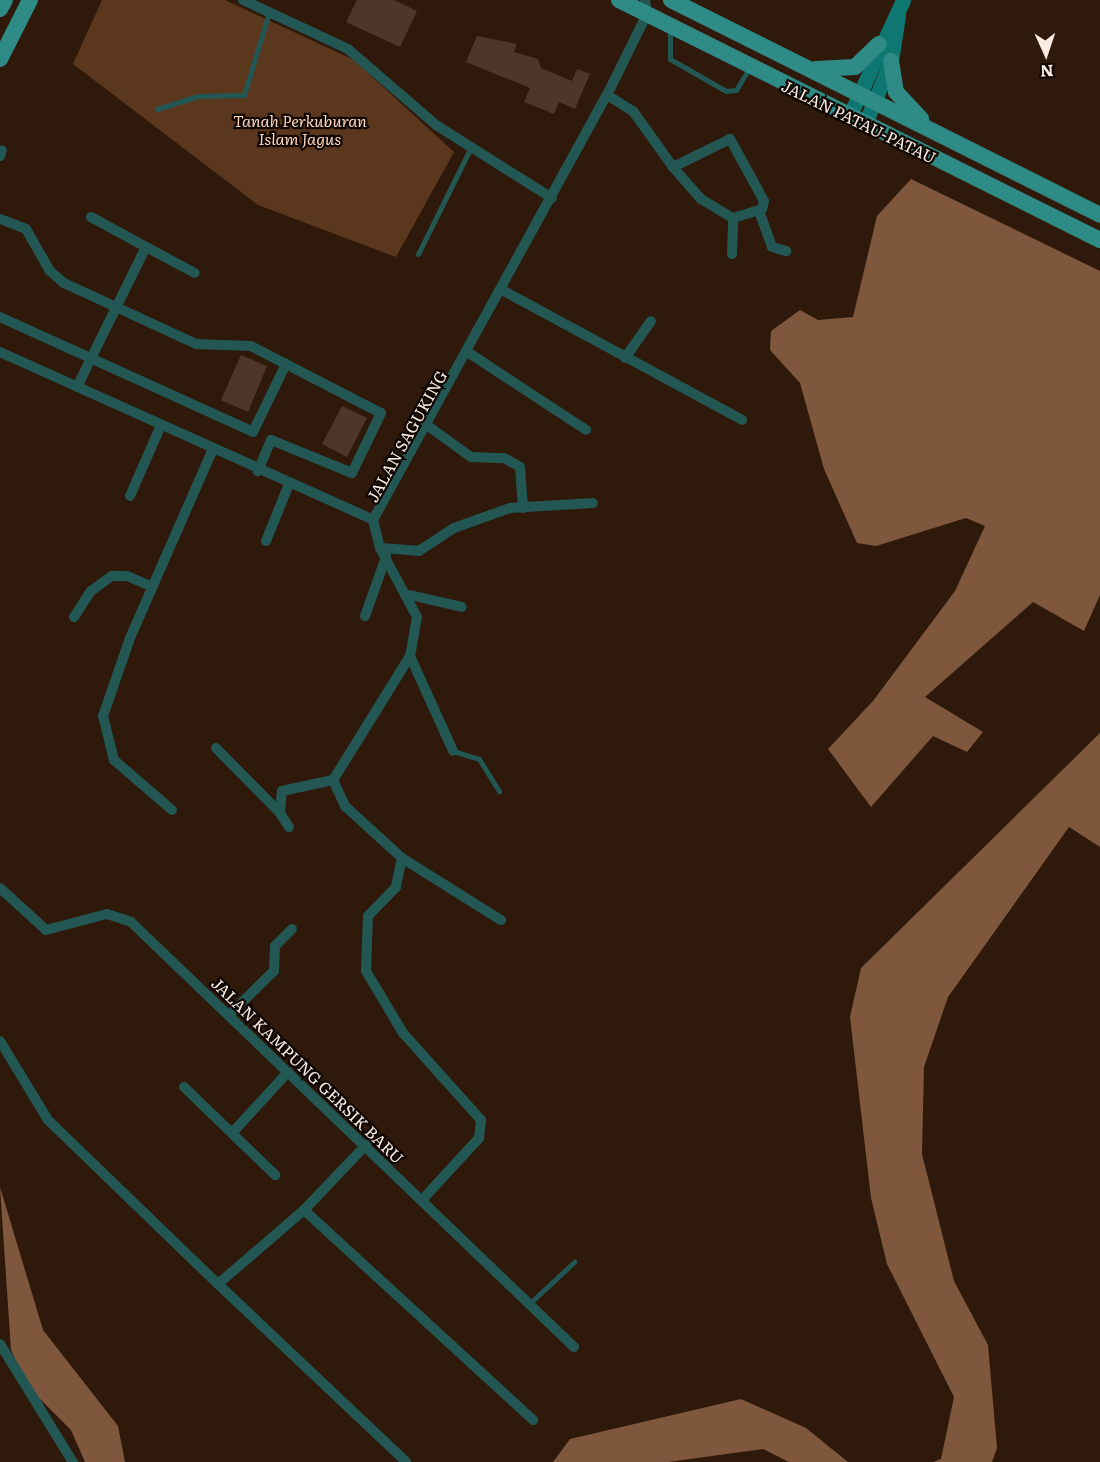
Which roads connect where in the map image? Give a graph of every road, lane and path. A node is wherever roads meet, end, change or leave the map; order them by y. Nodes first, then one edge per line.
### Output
1 (5, 0) edge
2 (30, 0) edge
3 (243, 0) edge
4 (619, 0) edge
5 (671, 0) edge
6 (901, 6) edge
7 (646, 7) edge
8 (0, 9) edge
9 (269, 12) junction
10 (670, 26) junction
11 (879, 44) junction
12 (0, 59) edge
13 (891, 61) junction
14 (750, 67) junction
15 (807, 68) junction
16 (859, 94) junction
17 (607, 95) junction
18 (874, 102) junction
19 (157, 109) dead end
20 (849, 117) junction
21 (865, 124) junction
22 (939, 134) junction
23 (471, 147) junction
24 (673, 167) junction
25 (552, 198) junction
26 (759, 211) junction
27 (1100, 216) edge
28 (91, 217) dead end
29 (733, 218) junction
30 (0, 219) edge
31 (1100, 240) edge
32 (146, 247) junction
33 (786, 251) dead end
34 (418, 254) dead end
35 (732, 254) dead end
36 (195, 273) dead end
37 (502, 290) junction
38 (115, 306) junction
39 (0, 317) edge
40 (651, 321) dead end
41 (0, 352) edge
42 (469, 353) junction
43 (625, 358) junction
44 (89, 360) junction
45 (286, 364) junction
46 (77, 387) junction
47 (742, 420) dead end
48 (160, 425) junction
49 (428, 426) junction
50 (586, 430) dead end
51 (254, 432) junction
52 (271, 440) junction
53 (213, 449) junction
54 (258, 471) junction
55 (289, 484) junction
56 (130, 496) dead end
57 (593, 503) dead end
58 (522, 508) junction
59 (373, 520) junction
60 (266, 541) dead end
61 (383, 553) junction
62 (153, 587) junction
63 (410, 594) junction
64 (462, 607) dead end
65 (365, 616) dead end
66 (74, 617) dead end
67 (410, 656) junction
68 (216, 748) dead end
69 (453, 751) joint
70 (333, 780) junction
71 (499, 791) dead end
72 (172, 810) dead end
73 (280, 813) junction
74 (289, 827) dead end
75 (402, 858) junction
76 (0, 888) edge
77 (501, 920) dead end
78 (292, 929) dead end
79 (229, 1015) junction
80 (0, 1041) edge
81 (288, 1072) junction
82 (184, 1087) dead end
83 (232, 1133) junction
84 (366, 1145) junction
85 (275, 1175) dead end
86 (422, 1200) junction
87 (304, 1210) junction
88 (574, 1262) dead end
89 (218, 1284) junction
90 (529, 1304) junction
91 (0, 1344) edge
92 (574, 1347) dead end
93 (533, 1420) dead end
94 (73, 1462) edge
95 (406, 1462) edge

1 - 8 main road
2 - 12 main road
3 - 9 street
4 - 7 main road, JALAN PATAU-PATAU
5 - 15 main road, JALAN PATAU-PATAU
6 - 11 main road
6 - 13 main road
7 - 10 main road, JALAN PATAU-PATAU
7 - 17 street, JALAN SAGUKING
9 - 19 lane
9 - 23 street
10 - 14 main road, JALAN PATAU-PATAU
10 - 14 lane
11 - 15 main road
11 - 16 main road
13 - 18 main road
13 - 22 main road
14 - 20 main road, JALAN PATAU-PATAU
15 - 16 main road, JALAN PATAU-PATAU
16 - 18 main road, JALAN PATAU-PATAU
16 - 20 main road
17 - 24 street
17 - 25 street, JALAN SAGUKING
18 - 21 main road
18 - 22 main road, JALAN PATAU-PATAU
20 - 21 main road, JALAN PATAU-PATAU
21 - 31 main road, JALAN PATAU-PATAU
22 - 27 main road, JALAN PATAU-PATAU
23 - 25 street
23 - 34 lane
24 - 26 street
24 - 29 street
25 - 37 street, JALAN SAGUKING
26 - 29 street
26 - 33 street
28 - 32 street
29 - 35 street
30 - 38 street
32 - 36 street
32 - 38 street
37 - 42 street, JALAN SAGUKING
37 - 43 street
38 - 44 street
38 - 45 street
39 - 44 street
40 - 43 street
41 - 46 street, JALAN SAGUKING
42 - 49 street, JALAN SAGUKING
42 - 50 street
43 - 47 street
44 - 46 street
44 - 51 street
45 - 51 street
45 - 52 street
46 - 48 street, JALAN SAGUKING
48 - 53 street, JALAN SAGUKING
48 - 56 street
49 - 58 street
49 - 59 street, JALAN SAGUKING
51 - 52 street
52 - 54 street
53 - 54 street, JALAN SAGUKING
53 - 62 street
54 - 55 street, JALAN SAGUKING
55 - 59 street, JALAN SAGUKING
55 - 60 street
57 - 58 street
58 - 61 street
59 - 61 street
61 - 63 street
61 - 65 street
62 - 66 street
62 - 72 street
63 - 64 street
63 - 67 street
67 - 69 street
67 - 70 street
68 - 73 street
69 - 71 lane
70 - 73 street
70 - 75 street
73 - 74 street
75 - 77 street
75 - 86 street
76 - 79 street, JALAN KAMPUNG GERSIK BARU
78 - 79 street
79 - 81 street, JALAN KAMPUNG GERSIK BARU
80 - 89 street
81 - 83 street
81 - 84 street, JALAN KAMPUNG GERSIK BARU
82 - 83 street
83 - 85 street
84 - 86 street, JALAN KAMPUNG GERSIK BARU
84 - 87 street
86 - 90 street, JALAN KAMPUNG GERSIK BARU
87 - 89 street
87 - 93 street
88 - 90 lane
89 - 95 street
90 - 92 street, JALAN KAMPUNG GERSIK BARU
91 - 94 street

